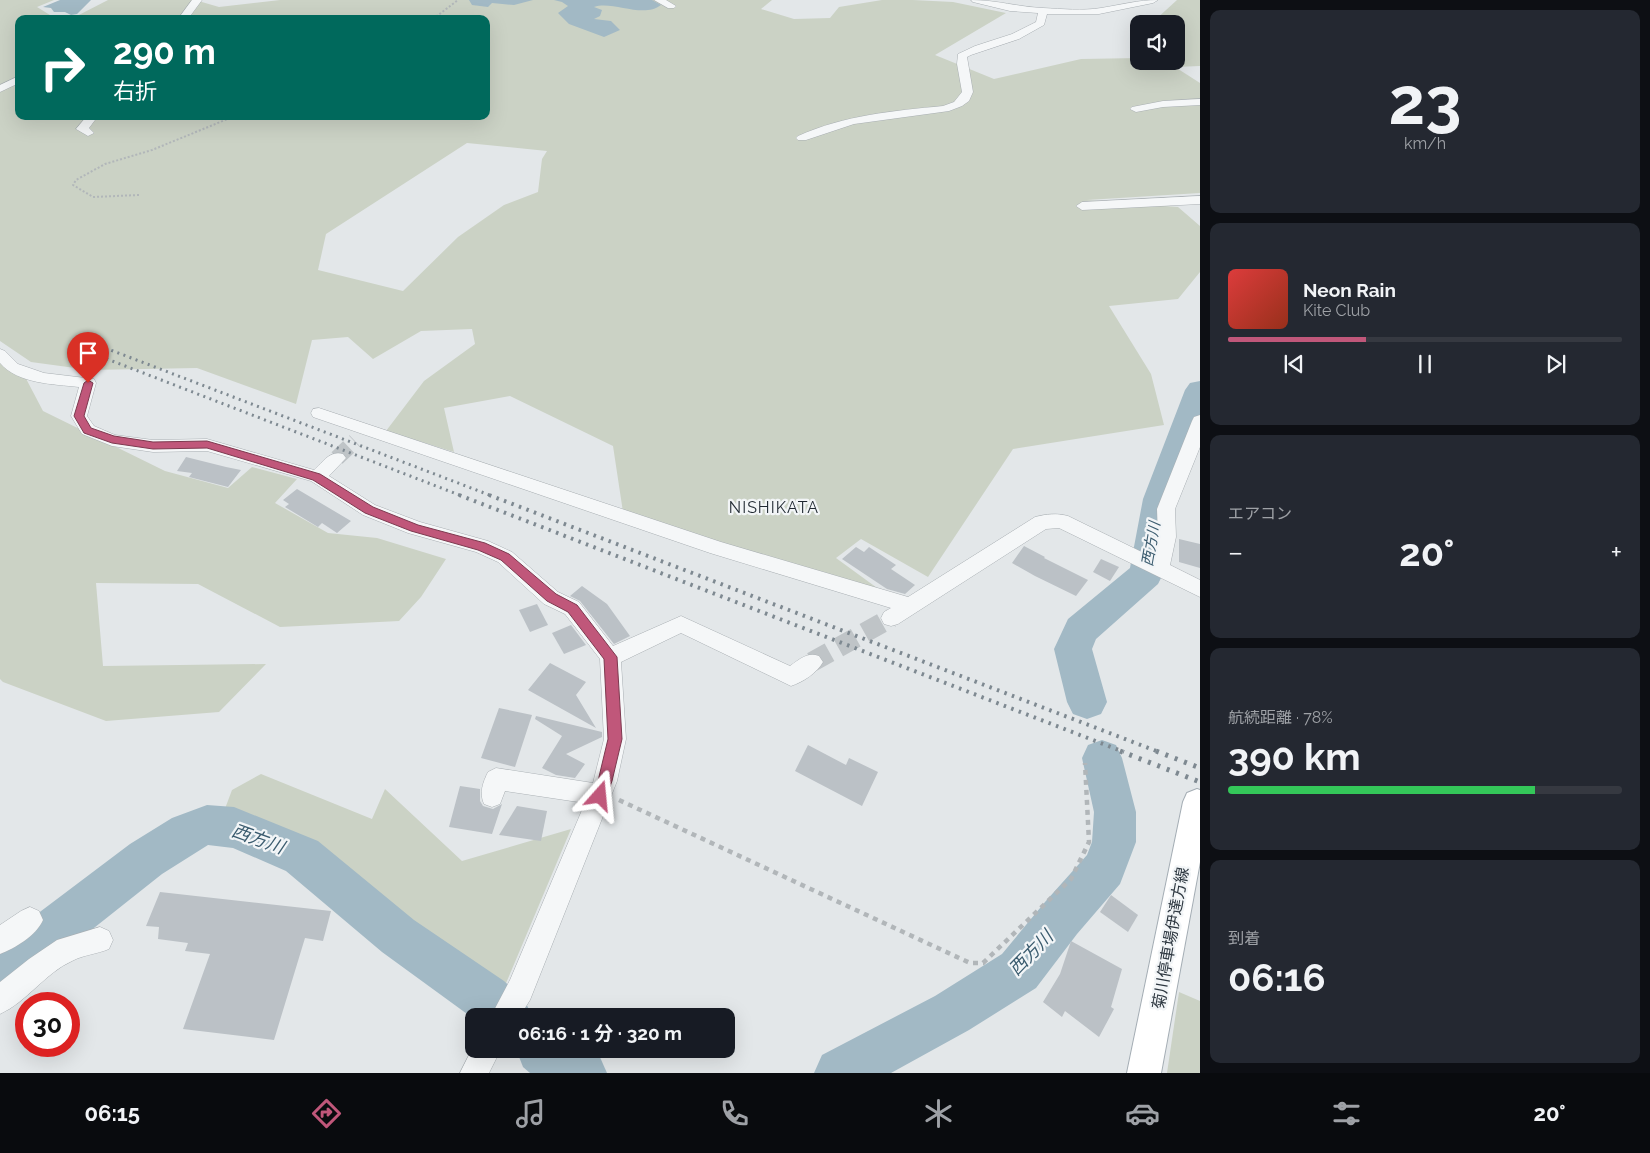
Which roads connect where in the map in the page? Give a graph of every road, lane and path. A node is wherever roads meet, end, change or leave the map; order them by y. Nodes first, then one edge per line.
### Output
1 (197, 0) edge
2 (458, 0) edge
3 (659, 0) edge
4 (976, 0) edge
5 (1153, 0) edge
6 (671, 6) dead end
7 (1043, 11) junction
8 (186, 15) edge
9 (438, 15) edge
10 (15, 81) edge
11 (0, 90) edge
12 (1200, 102) edge
13 (1136, 109) dead end
14 (90, 120) edge
15 (225, 120) edge
16 (88, 133) dead end
17 (802, 138) dead end
18 (139, 195) dead end
19 (1200, 200) edge
20 (1082, 206) dead end
21 (0, 354) edge
22 (319, 413) dead end
23 (1200, 420) edge
24 (337, 458) tunnel mouth
25 (317, 477) junction
26 (1158, 569) junction
27 (1200, 590) edge
28 (910, 606) junction
29 (891, 618) tunnel mouth
30 (610, 657) junction
31 (812, 662) tunnel mouth
32 (1085, 763) dead end
33 (600, 793) junction
34 (492, 796) dead end
35 (1197, 802) dead end
36 (1192, 866) edge
37 (30, 920) dead end
38 (100, 940) dead end
39 (0, 941) edge
40 (520, 990) joint
41 (0, 1000) edge
42 (510, 1008) edge
43 (1144, 1073) edge

1 - 8 street
2 - 9 path
3 - 6 street
4 - 7 street
5 - 7 street
7 - 17 street
10 - 11 street
12 - 13 street
14 - 16 street
15 - 18 path
19 - 20 street
21 - 25 street
22 - 28 street
23 - 26 street
24 - 25 street
25 - 30 street
26 - 27 street
26 - 28 street
28 - 29 street
30 - 31 street
30 - 33 street
32 - 33 path
33 - 34 street
33 - 40 street
35 - 36 main road, 菊川停車場伊達方線
36 - 43 main road, 菊川停車場伊達方線
37 - 39 street
38 - 41 street
40 - 42 street

